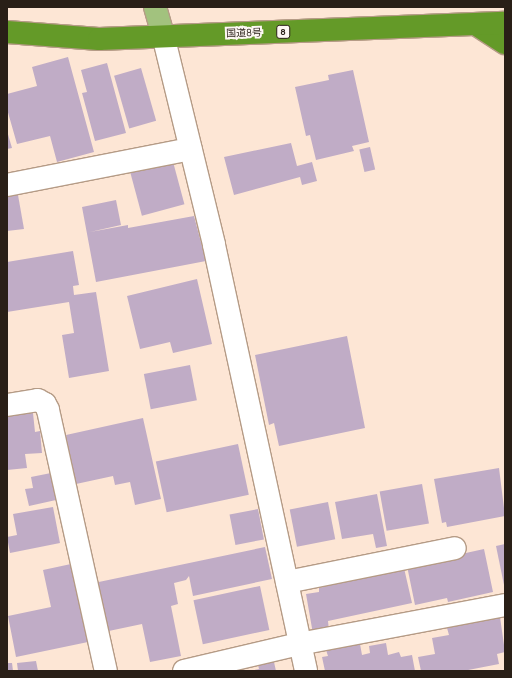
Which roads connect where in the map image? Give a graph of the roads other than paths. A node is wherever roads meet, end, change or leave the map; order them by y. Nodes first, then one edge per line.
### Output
1 (155, 7) edge
2 (505, 23) edge
3 (477, 25) junction
4 (7, 32) edge
5 (163, 35) junction
6 (505, 43) edge
7 (190, 149) junction
8 (7, 184) edge
9 (7, 405) edge
10 (455, 548) dead end
11 (287, 582) junction
12 (505, 605) edge
13 (299, 644) junction
14 (106, 671) edge
15 (184, 671) edge
16 (306, 671) edge

1 - 5 main road
2 - 3 highway, 国道8号 / 8
3 - 5 highway, 国道8号 / 8
3 - 6 highway
4 - 5 highway, 国道8号 / 8
5 - 7 street
7 - 8 street
7 - 11 street
9 - 14 street
10 - 11 street
11 - 13 street
12 - 13 street
13 - 15 street
13 - 16 street

